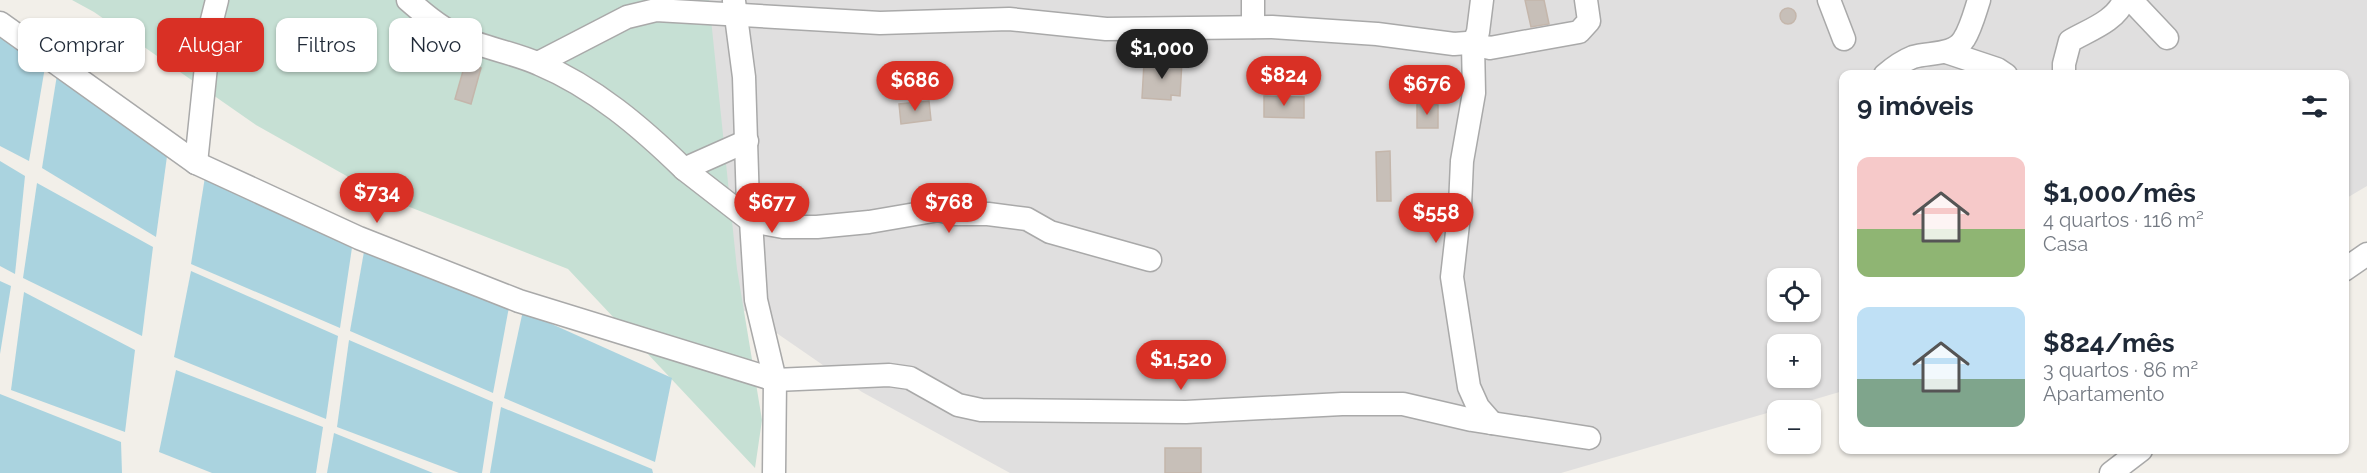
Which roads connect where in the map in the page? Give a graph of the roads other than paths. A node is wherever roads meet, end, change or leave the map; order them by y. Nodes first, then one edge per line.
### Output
1 (217, 0) edge
2 (408, 0) edge
3 (1253, 0) edge
4 (1482, 0) edge
5 (1586, 0) edge
6 (1829, 0) edge
7 (1979, 0) edge
8 (2124, 0) edge
9 (2131, 0) edge
10 (734, 8) edge
11 (1010, 9) edge
12 (939, 10) edge
13 (0, 23) edge
14 (1253, 27) junction
15 (2167, 38) dead end
16 (1844, 39) dead end
17 (1473, 44) junction
18 (1946, 52) junction
19 (538, 63) junction
20 (1892, 70) edge
21 (1998, 70) edge
22 (2064, 70) edge
23 (747, 141) junction
24 (196, 164) junction
25 (684, 168) junction
26 (751, 221) junction
27 (2367, 254) edge
28 (1150, 260) dead end
29 (2349, 267) edge
30 (775, 380) junction
31 (1492, 423) junction
32 (1589, 438) dead end
33 (2135, 454) edge
34 (774, 473) edge
35 (2111, 473) edge

1 - 24 street
2 - 19 street
3 - 14 street
4 - 17 street
5 - 17 street
6 - 16 street
7 - 18 street
8 - 22 street
9 - 15 street
10 - 12 street
10 - 19 street
10 - 23 street
11 - 12 street
11 - 14 street
13 - 24 street
14 - 17 street
17 - 31 street
18 - 20 street
18 - 21 street
19 - 25 street
23 - 25 street
23 - 26 street
24 - 30 street
25 - 26 street
26 - 28 street
26 - 30 street
27 - 29 street
30 - 31 street
30 - 34 street
31 - 32 street
33 - 35 street

